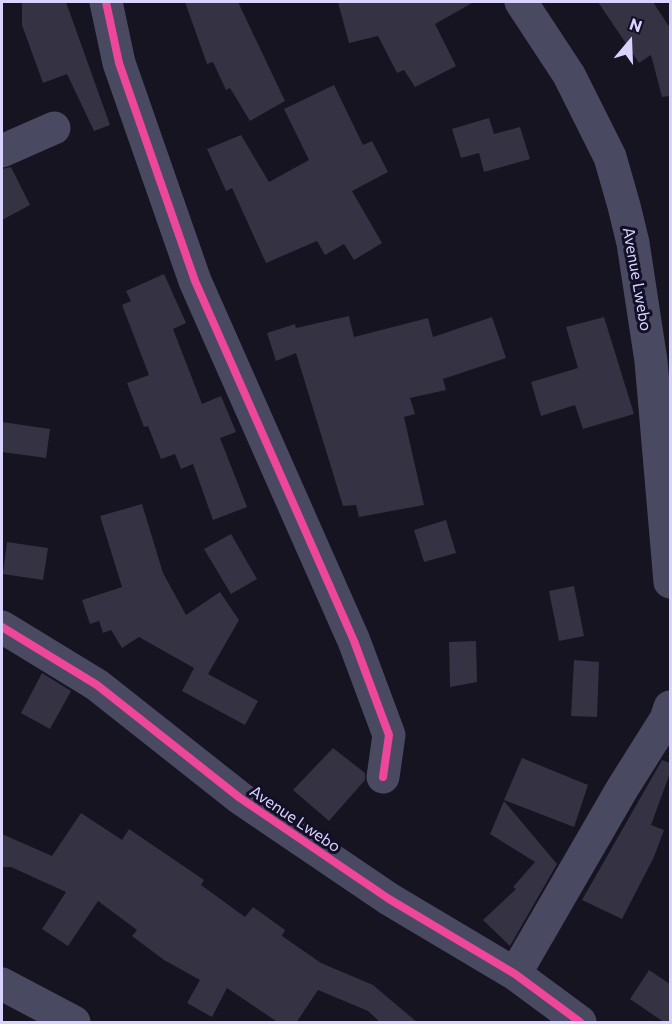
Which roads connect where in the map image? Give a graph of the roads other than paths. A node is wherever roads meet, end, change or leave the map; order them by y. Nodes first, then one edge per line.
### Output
1 (106, 2) edge
2 (521, 2) edge
3 (54, 128) dead end
4 (2, 151) edge
5 (670, 582) edge
6 (2, 627) edge
7 (670, 707) edge
8 (383, 777) dead end
9 (516, 974) junction
10 (2, 984) edge
11 (74, 1023) edge
12 (580, 1023) edge

1 - 8 street
2 - 5 street, Avenue Lwebo
3 - 4 street
6 - 9 street, Avenue Lwebo
7 - 9 street
9 - 12 street, Avenue Lwebo
10 - 11 street

